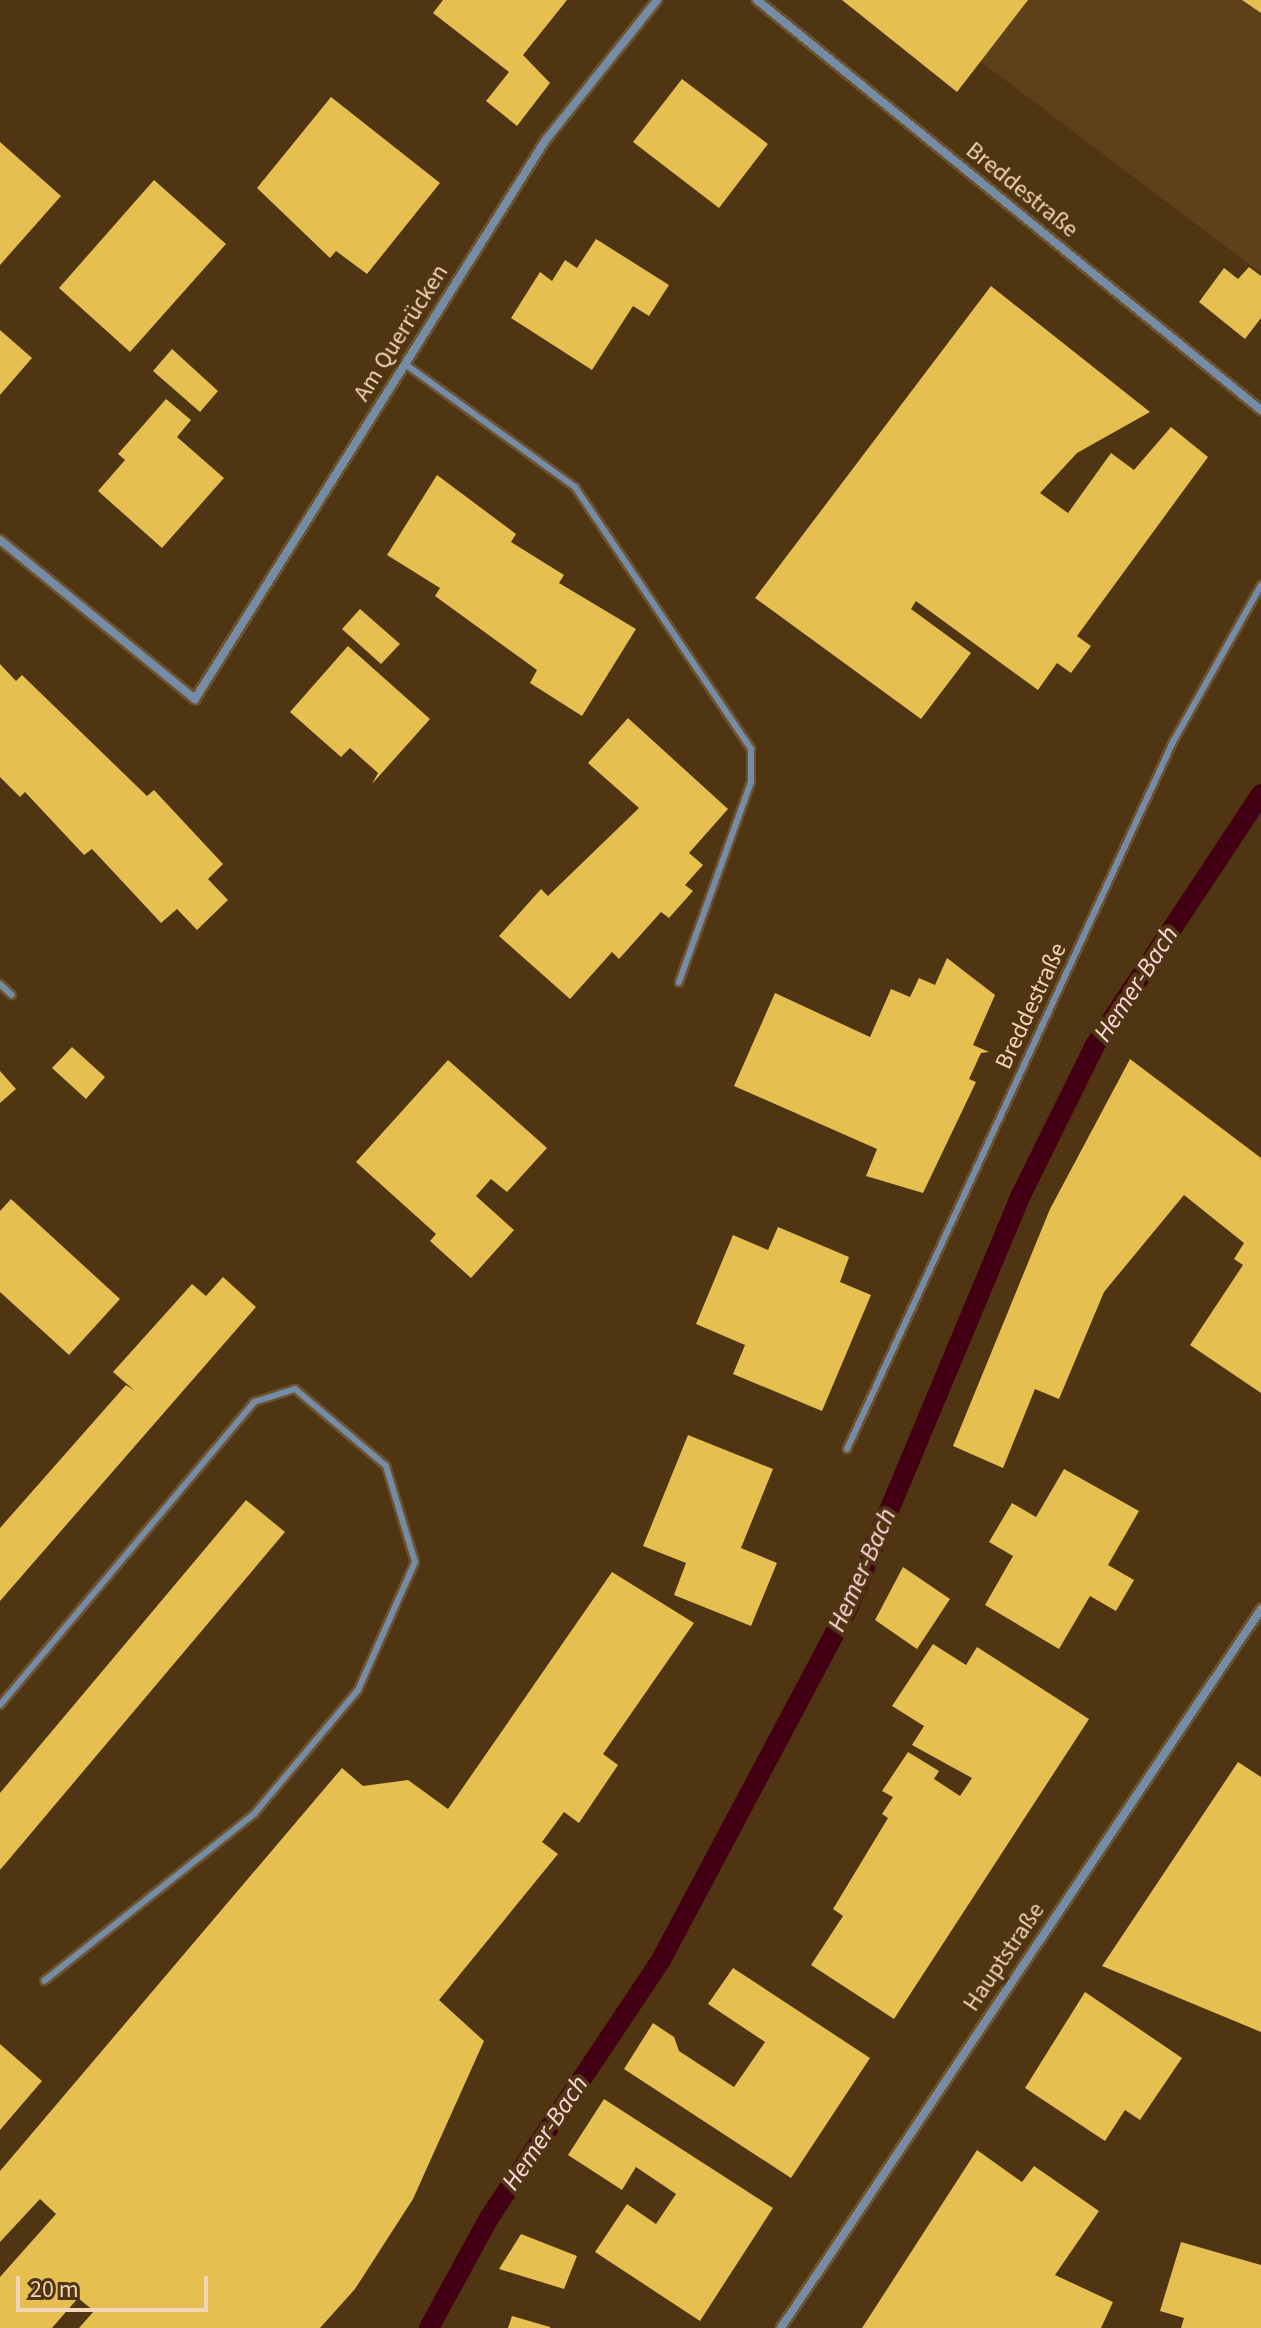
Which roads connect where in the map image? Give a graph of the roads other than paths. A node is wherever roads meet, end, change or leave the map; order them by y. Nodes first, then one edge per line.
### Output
1 (657, 0) edge
2 (757, 0) edge
3 (405, 364) junction
4 (1261, 410) edge
5 (0, 540) edge
6 (1261, 585) edge
7 (679, 982) dead end
8 (0, 984) edge
9 (12, 995) dead end
10 (847, 1449) dead end
11 (1261, 1609) edge
12 (0, 1705) edge
13 (44, 1981) dead end
14 (781, 2328) edge

1 - 3 street, Am Querrücken
2 - 4 street, Breddestraße
3 - 5 street, Am Querrücken
3 - 7 lane
6 - 10 lane, Breddestraße
8 - 9 lane
11 - 14 street, Hauptstraße
12 - 13 lane

